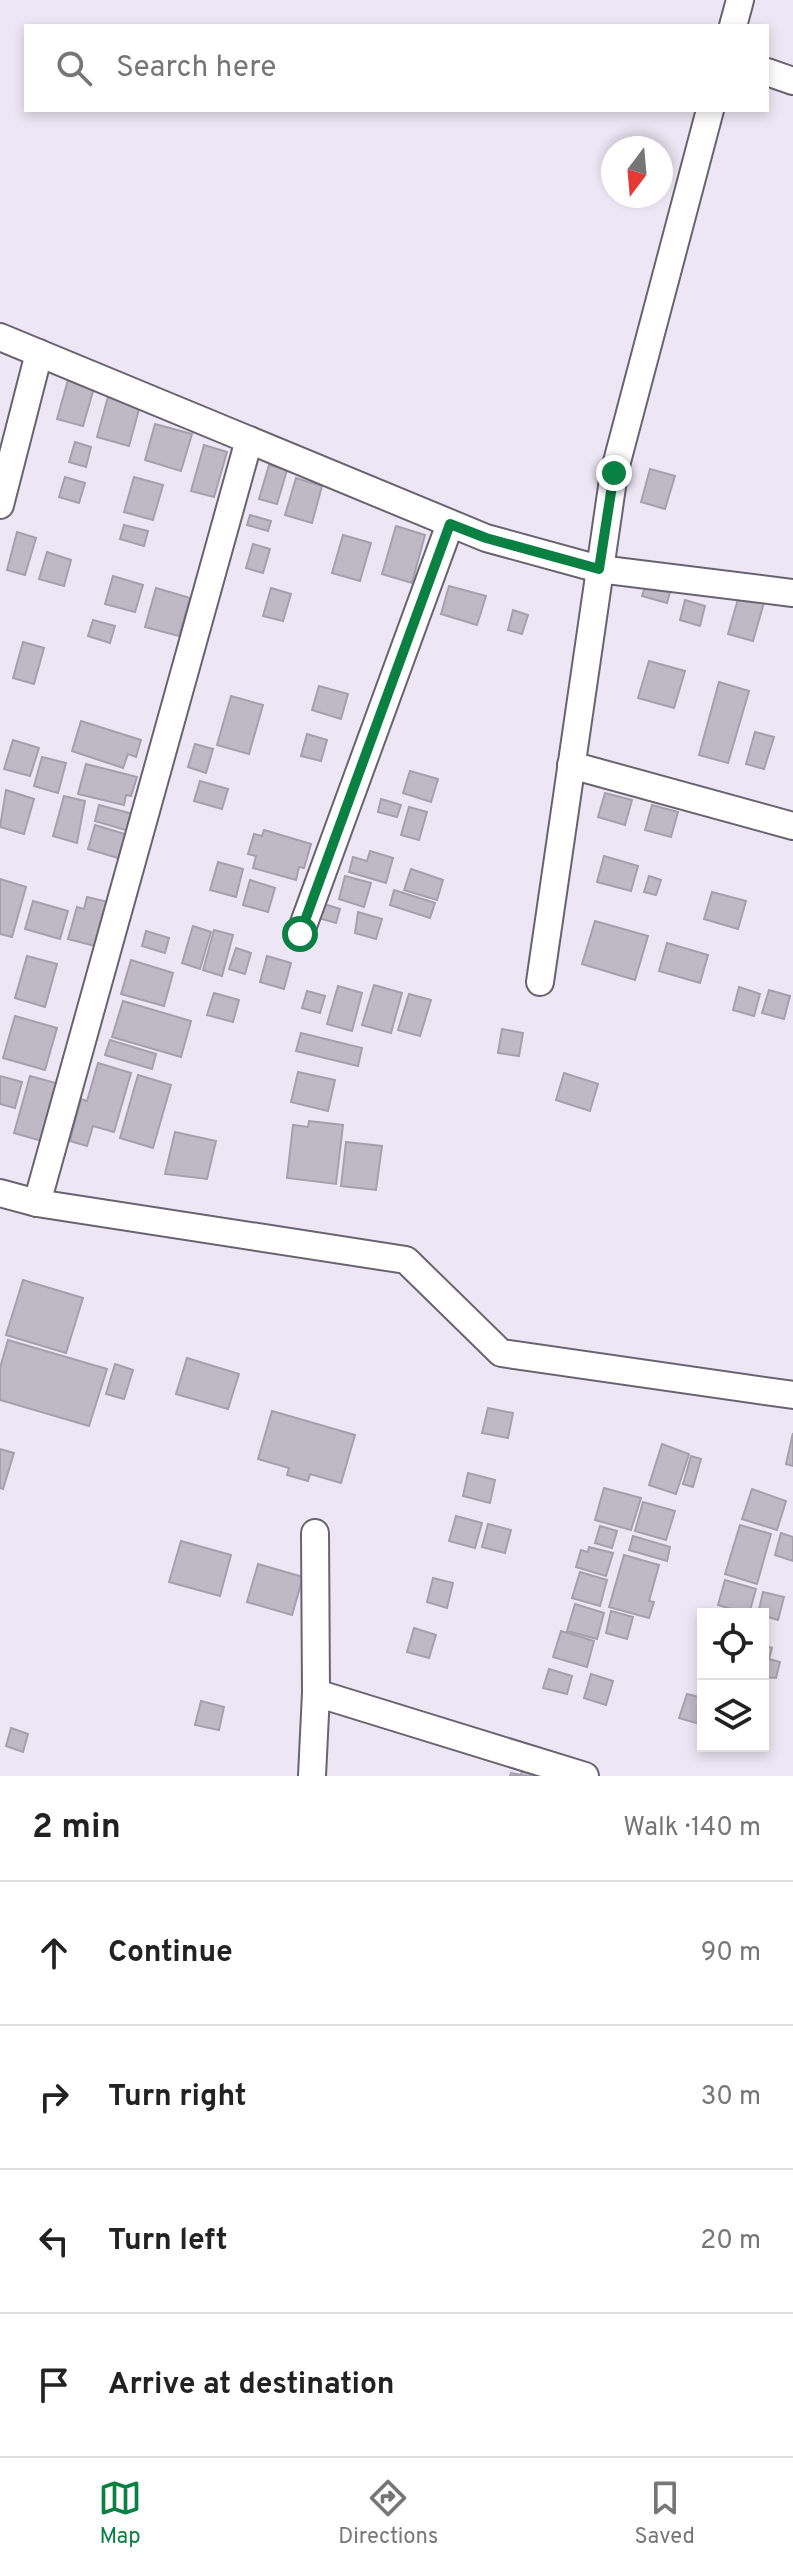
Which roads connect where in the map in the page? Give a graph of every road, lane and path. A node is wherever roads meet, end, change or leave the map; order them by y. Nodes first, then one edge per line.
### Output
1 (740, 0) edge
2 (734, 24) edge
3 (769, 73) edge
4 (793, 81) edge
5 (709, 112) edge
6 (0, 337) edge
7 (39, 353) junction
8 (249, 440) junction
9 (0, 505) edge
10 (450, 524) junction
11 (599, 569) junction
12 (793, 593) edge
13 (571, 765) junction
14 (793, 826) edge
15 (300, 934) dead end
16 (540, 982) dead end
17 (0, 1193) edge
18 (37, 1203) junction
19 (793, 1395) edge
20 (315, 1533) dead end
21 (316, 1693) junction
22 (312, 1776) edge
23 (585, 1776) edge

1 - 2 street
3 - 4 street
5 - 11 street
6 - 7 street
7 - 8 street
7 - 9 street
8 - 10 street
8 - 18 street
10 - 11 street
10 - 15 street
11 - 12 street
11 - 13 street
13 - 14 street
13 - 16 street
17 - 18 street
18 - 19 street
20 - 21 street
21 - 22 street
21 - 23 street

